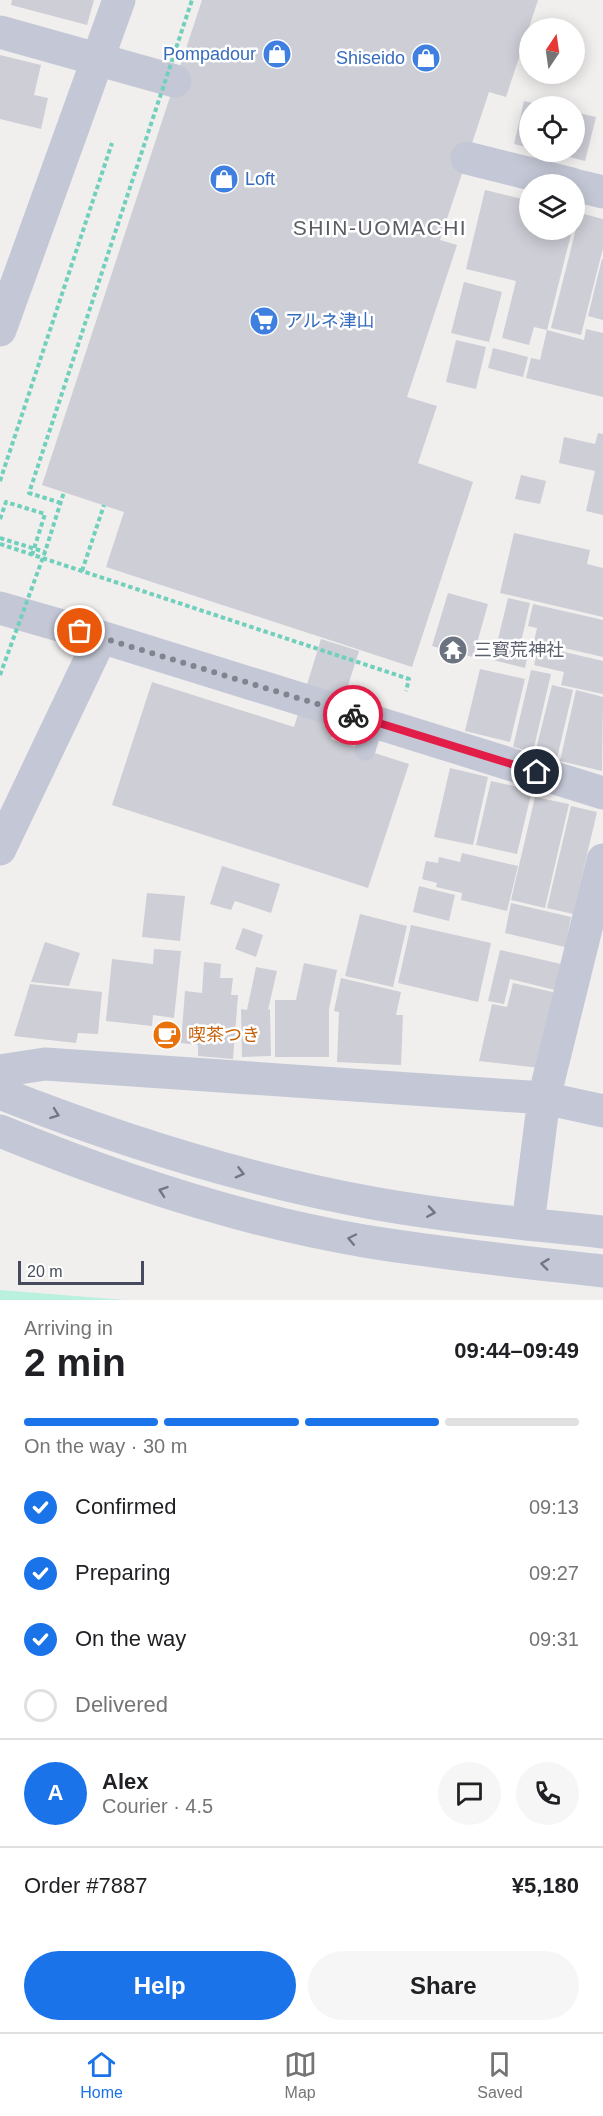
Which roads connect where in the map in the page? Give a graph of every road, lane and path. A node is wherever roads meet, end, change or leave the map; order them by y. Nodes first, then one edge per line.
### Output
1 (119, 0) edge
2 (192, 0) edge
3 (0, 32) edge
4 (98, 60) junction
5 (175, 81) dead end
6 (114, 136) dead end
7 (468, 158) dead end
8 (530, 174) edge
9 (585, 188) edge
10 (603, 192) edge
11 (3, 312) edge
12 (0, 481) edge
13 (64, 492) dead end
14 (61, 503) junction
15 (104, 505) dead end
16 (0, 519) edge
17 (0, 538) edge
18 (0, 544) edge
19 (45, 552) junction
20 (32, 555) junction
21 (82, 571) junction
22 (0, 608) edge
23 (101, 638) junction
24 (0, 675) edge
25 (378, 733) junction
26 (603, 793) edge
27 (0, 849) edge
28 (603, 860) edge
29 (0, 1071) edge
30 (0, 1093) edge
31 (544, 1098) junction
32 (603, 1111) edge
33 (0, 1131) edge
34 (528, 1224) junction
35 (603, 1232) edge
36 (603, 1271) edge

1 - 4 street
2 - 14 path, bridge
3 - 4 street
4 - 5 street
4 - 11 street
6 - 12 path
7 - 8 street
9 - 10 street
13 - 14 path, bridge
14 - 19 path, bridge
15 - 21 path
16 - 20 path
17 - 19 path, bridge
18 - 20 path
19 - 24 path, bridge
20 - 21 path
21 - 25 path
22 - 23 street
23 - 25 street
23 - 27 street
25 - 26 street
28 - 31 street
29 - 31 street
30 -> 34 street
31 - 32 street
31 - 34 street
36 -> 33 street
34 - 35 street

